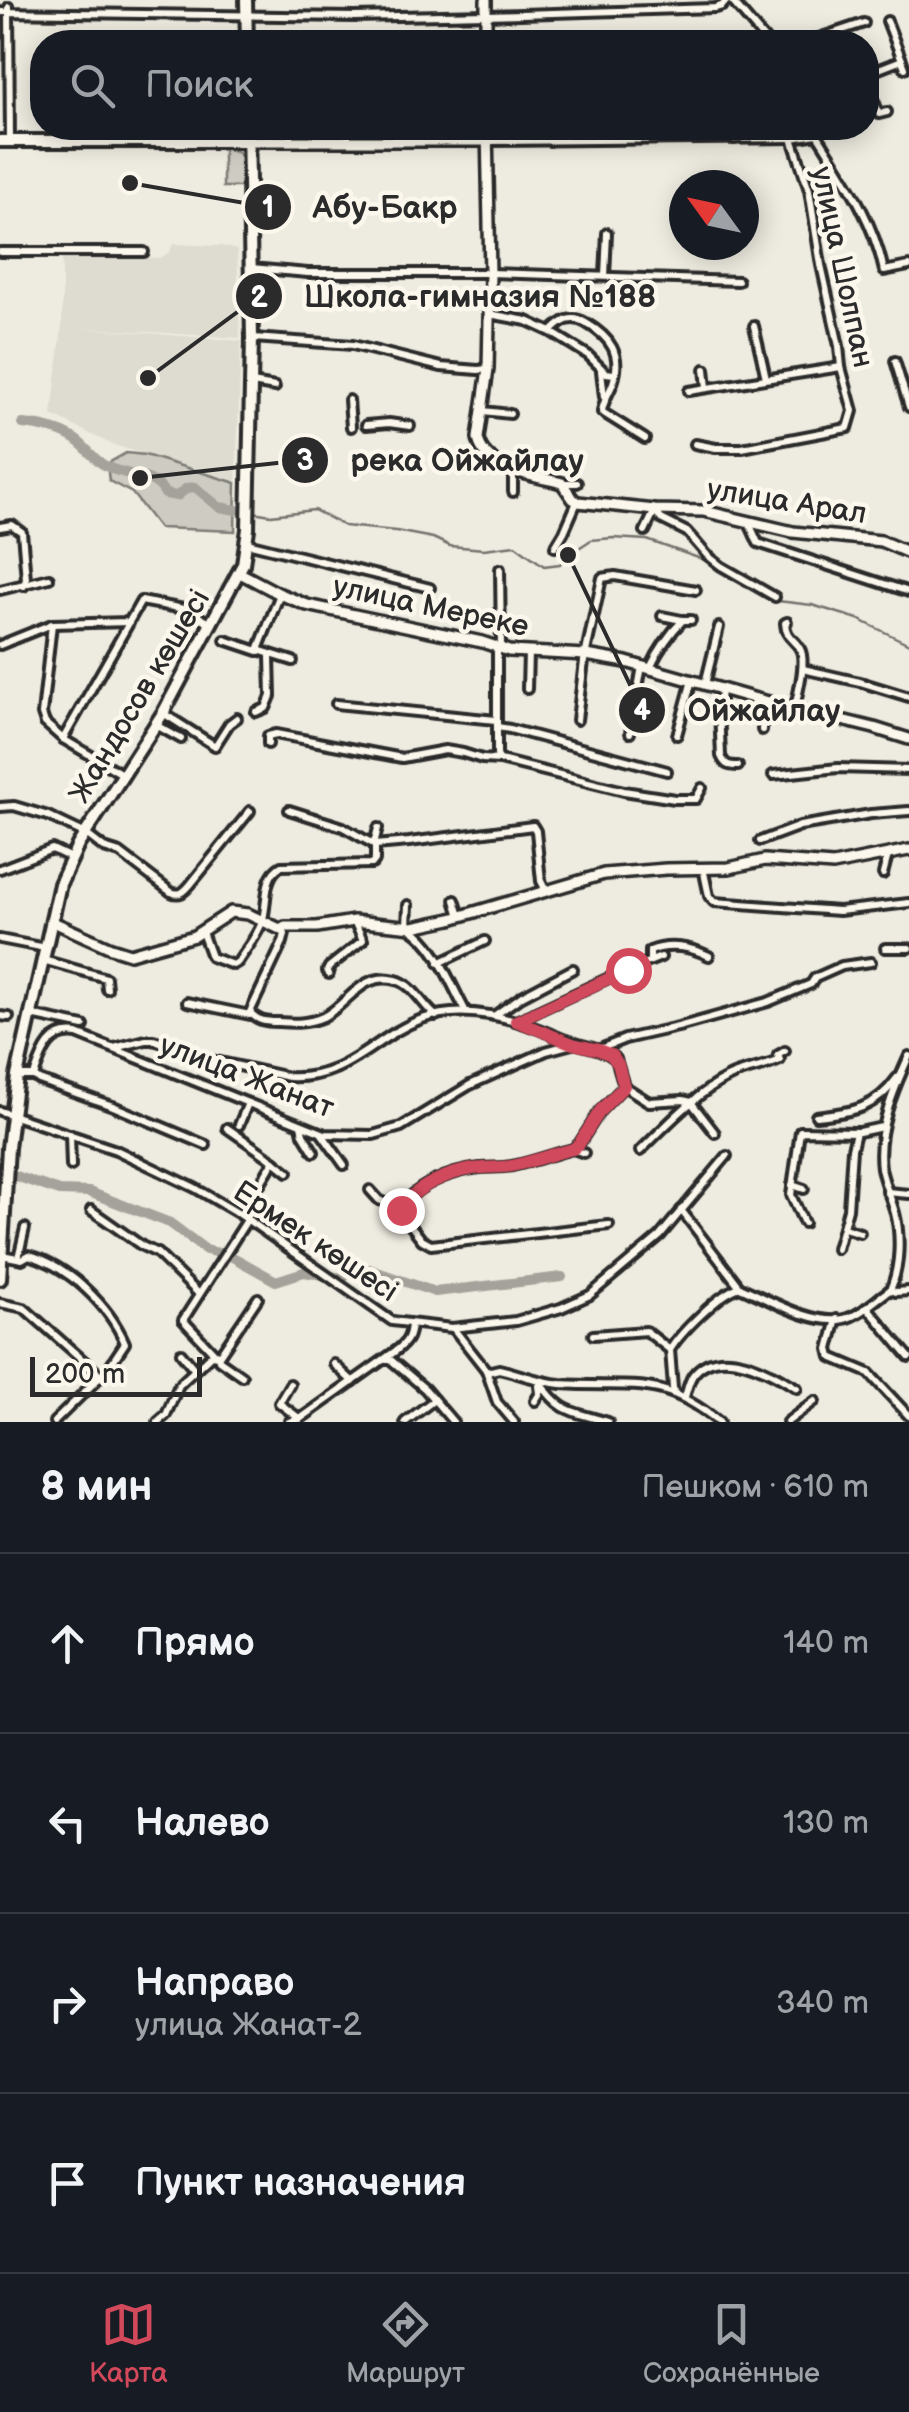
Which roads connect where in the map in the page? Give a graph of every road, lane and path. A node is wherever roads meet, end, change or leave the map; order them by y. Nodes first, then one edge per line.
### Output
1 (246, 0) edge
2 (486, 0) edge
3 (726, 2) edge
4 (6, 10) edge
5 (246, 14) junction
6 (486, 15) junction
7 (887, 20) dead end
8 (864, 23) dead end
9 (246, 30) edge
10 (486, 30) edge
11 (754, 30) edge
12 (843, 30) edge
13 (879, 72) edge
14 (734, 140) edge
15 (793, 140) edge
16 (822, 140) edge
17 (5, 141) edge
18 (232, 141) junction
19 (248, 141) junction
20 (290, 141) joint
21 (348, 141) joint
22 (489, 141) junction
23 (550, 142) joint
24 (249, 159) junction
25 (607, 233) dead end
26 (0, 252) edge
27 (144, 252) dead end
28 (909, 266) edge
29 (250, 268) junction
30 (490, 273) junction
31 (606, 276) junction
32 (738, 281) dead end
33 (490, 314) junction
34 (754, 326) dead end
35 (551, 332) junction
36 (252, 338) junction
37 (895, 361) dead end
38 (840, 367) junction
39 (488, 368) junction
40 (705, 369) dead end
41 (601, 370) junction
42 (615, 374) junction
43 (766, 378) junction
44 (251, 382) junction
45 (274, 387) dead end
46 (708, 388) junction
47 (689, 391) dead end
48 (604, 398) junction
49 (349, 400) dead end
50 (907, 410) edge
51 (483, 411) junction
52 (510, 414) dead end
53 (366, 426) dead end
54 (410, 426) dead end
55 (351, 428) dead end
56 (644, 439) dead end
57 (696, 444) dead end
58 (512, 470) junction
59 (562, 483) junction
60 (577, 483) dead end
61 (513, 492) dead end
62 (577, 502) junction
63 (655, 510) junction
64 (749, 522) junction
65 (0, 527) edge
66 (644, 531) dead end
67 (247, 543) junction
68 (554, 547) dead end
69 (909, 553) edge
70 (500, 569) dead end
71 (240, 572) junction
72 (49, 578) dead end
73 (24, 586) junction
74 (430, 588) dead end
75 (0, 590) edge
76 (696, 590) dead end
77 (909, 592) edge
78 (280, 594) junction
79 (776, 597) dead end
80 (130, 622) junction
81 (787, 622) dead end
82 (52, 624) junction
83 (213, 625) junction
84 (719, 627) dead end
85 (671, 632) junction
86 (225, 640) dead end
87 (0, 646) edge
88 (499, 647) junction
89 (257, 650) junction
90 (528, 653) junction
91 (586, 655) junction
92 (270, 656) junction
93 (292, 661) dead end
94 (646, 667) junction
95 (806, 669) junction
96 (692, 680) junction
97 (705, 684) junction
98 (527, 689) dead end
99 (722, 690) junction
100 (909, 697) edge
101 (764, 701) junction
102 (336, 704) dead end
103 (796, 708) junction
104 (256, 712) dead end
105 (164, 713) junction
106 (238, 718) dead end
107 (577, 720) dead end
108 (497, 724) junction
109 (156, 725) junction
110 (762, 730) dead end
111 (630, 733) dead end
112 (677, 735) dead end
113 (62, 739) junction
114 (181, 739) dead end
115 (909, 739) edge
116 (268, 744) dead end
117 (500, 760) junction
118 (738, 766) dead end
119 (909, 770) edge
120 (667, 771) dead end
121 (773, 775) dead end
122 (124, 776) junction
123 (702, 788) dead end
124 (0, 807) edge
125 (289, 810) dead end
126 (909, 811) edge
127 (250, 812) dead end
128 (378, 828) dead end
129 (86, 834) junction
130 (760, 841) dead end
131 (375, 844) junction
132 (909, 850) edge
133 (888, 854) junction
134 (71, 858) junction
135 (703, 868) junction
136 (0, 870) edge
137 (883, 874) dead end
138 (546, 892) junction
139 (455, 900) dead end
140 (909, 903) edge
141 (408, 905) dead end
142 (460, 916) junction
143 (263, 920) junction
144 (51, 921) junction
145 (354, 922) junction
146 (408, 927) junction
147 (282, 930) junction
148 (0, 939) edge
149 (203, 942) junction
150 (485, 942) dead end
151 (884, 948) dead end
152 (909, 948) edge
153 (44, 954) junction
154 (709, 956) dead end
155 (661, 957) dead end
156 (650, 961) junction
157 (871, 962) dead end
158 (439, 963) junction
159 (574, 968) dead end
160 (329, 974) dead end
161 (107, 988) dead end
162 (187, 1002) dead end
163 (249, 1013) junction
164 (467, 1013) junction
165 (29, 1015) junction
166 (436, 1016) junction
167 (493, 1017) junction
168 (516, 1021) junction
169 (84, 1026) dead end
170 (573, 1044) junction
171 (114, 1048) junction
172 (602, 1051) junction
173 (785, 1051) dead end
174 (909, 1056) edge
175 (902, 1070) junction
176 (17, 1076) junction
177 (34, 1076) junction
178 (624, 1086) junction
179 (691, 1102) junction
180 (248, 1103) junction
181 (0, 1111) edge
182 (13, 1114) junction
183 (816, 1116) dead end
184 (300, 1124) junction
185 (239, 1125) dead end
186 (227, 1128) dead end
187 (880, 1130) junction
188 (856, 1132) junction
189 (321, 1133) junction
190 (715, 1133) dead end
191 (70, 1134) junction
192 (206, 1146) dead end
193 (573, 1149) junction
194 (640, 1151) dead end
195 (314, 1152) dead end
196 (584, 1154) dead end
197 (727, 1156) dead end
198 (274, 1160) junction
199 (344, 1165) dead end
200 (71, 1166) dead end
201 (288, 1172) dead end
202 (792, 1185) junction
203 (804, 1188) dead end
204 (370, 1190) dead end
205 (887, 1192) junction
206 (909, 1194) edge
207 (91, 1210) dead end
208 (401, 1210) junction
209 (682, 1210) junction
210 (244, 1218) junction
211 (804, 1223) dead end
212 (609, 1225) dead end
213 (24, 1228) dead end
214 (844, 1228) junction
215 (860, 1233) dead end
216 (836, 1249) dead end
217 (2, 1255) edge
218 (18, 1258) junction
219 (0, 1279) edge
220 (740, 1287) junction
221 (890, 1290) junction
222 (909, 1291) edge
223 (199, 1294) junction
224 (258, 1298) dead end
225 (0, 1303) edge
226 (867, 1307) junction
227 (837, 1320) junction
228 (411, 1324) junction
229 (452, 1328) junction
230 (593, 1335) dead end
231 (670, 1350) junction
232 (181, 1354) dead end
233 (218, 1356) junction
234 (909, 1357) edge
235 (385, 1360) junction
236 (334, 1364) dead end
237 (194, 1370) junction
238 (486, 1370) junction
239 (101, 1376) junction
240 (242, 1376) dead end
241 (535, 1379) junction
242 (353, 1382) junction
243 (290, 1384) dead end
244 (797, 1388) dead end
245 (676, 1394) junction
246 (685, 1397) junction
247 (434, 1400) junction
248 (815, 1400) dead end
249 (535, 1401) dead end
250 (909, 1416) edge
251 (294, 1421) edge
252 (54, 1422) edge
253 (158, 1422) edge
254 (404, 1422) edge
255 (453, 1422) edge
256 (514, 1422) edge
257 (608, 1422) edge
258 (719, 1422) edge
259 (787, 1422) edge

1 - 5 main road
2 - 6 street
3 - 6 street
3 - 11 street
4 - 5 street
4 - 17 street
5 - 6 street
5 - 9 main road
6 - 10 street
7 - 13 street
8 - 12 street
14 - 23 street
15 - 38 street, улица Шолпан
16 - 28 street
17 - 18 main road
18 - 19 main road
18 - 24 main road
19 - 20 street
19 - 24 main road, Жандосов көшесі
20 - 21 street
21 - 22 street
22 - 23 street
22 - 30 street
24 - 29 main road, Жандосов көшесі
25 - 31 street
26 - 27 street
29 - 30 street
29 - 36 main road, Жандосов көшесі
30 - 31 street
30 - 33 street
31 - 32 street
33 - 35 street
33 - 39 street
34 - 43 street
35 - 41 street
35 - 42 street
36 - 39 street
36 - 44 main road, Жандосов көшесі
37 - 50 street
38 - 43 street
38 - 57 street, улица Шолпан
39 - 51 street
40 - 46 street
41 - 42 street
41 - 48 street
42 - 48 street
43 - 46 street
44 - 45 street
44 - 67 main road, Жандосов көшесі
46 - 47 street
48 - 56 street
49 - 55 street
51 - 52 street
51 - 58 street
53 - 54 street
58 - 59 street
58 - 61 street
59 - 60 street
59 - 62 street
62 - 63 street, улица Арал
62 - 68 street
63 - 64 street, улица Арал
63 - 66 street
63 - 79 street
64 - 69 street, улица Арал
64 - 77 street
65 - 73 street
67 - 71 main road, Жандосов көшесі
67 - 74 street
70 - 88 street
71 - 78 street, улица Мереке
71 - 83 main road, Жандосов көшесі
72 - 73 street
73 - 75 street
76 - 91 street
78 - 88 street, улица Мереке
78 - 89 street
80 - 82 street
80 - 83 street
80 - 113 street
81 - 95 street
82 - 87 street
82 - 113 street
83 - 105 main road, Жандосов көшесі
84 - 97 street
85 - 85 street
85 - 94 street
86 - 89 street
88 - 90 street, улица Мереке
88 - 108 street
89 - 92 street
90 - 91 street, улица Мереке
90 - 98 street
91 - 94 street, улица Мереке
91 - 107 street
92 - 93 street
92 - 104 street
94 - 96 street, улица Мереке
94 - 111 street
95 - 100 street
95 - 103 street
96 - 97 street, улица Мереке
96 - 112 street
97 - 99 street, улица Мереке
99 - 101 street, улица Мереке
99 - 118 street
101 - 103 street, улица Мереке
101 - 110 street
102 - 108 street
103 - 115 street, улица Мереке
105 - 106 street
105 - 109 main road, Жандосов көшесі
108 - 117 street
108 - 120 street
109 - 114 street
109 - 122 main road, Жандосов көшесі
113 - 122 street
116 - 117 street
117 - 123 street
119 - 121 street
122 - 129 main road, Жандосов көшесі
124 - 129 street
125 - 131 street
126 - 130 street
127 - 129 street
128 - 131 street
129 - 134 main road, Жандосов көшесі
131 - 138 street
131 - 143 street
132 - 133 street
133 - 135 street
133 - 137 street
134 - 136 street
134 - 144 main road, Жандосов көшесі
135 - 138 street
135 - 140 street
138 - 142 street
139 - 142 street
141 - 146 street
142 - 146 street
143 - 147 street
143 - 149 street
143 - 149 street
144 - 149 street
144 - 153 main road, Жандосов көшесі
145 - 146 street
145 - 147 street
145 - 160 street
146 - 158 street
147 - 163 street
148 - 153 street
150 - 158 street
151 - 152 street
153 - 161 street
153 - 165 main road, Жандосов көшесі
154 - 156 street
155 - 156 street
156 - 168 street
157 - 172 street
158 - 164 street
159 - 167 street
162 - 163 street
163 - 166 street
164 - 166 street
164 - 167 street
165 - 169 street
165 - 176 main road, Жандосов көшесі
166 - 171 street
167 - 168 street
168 - 170 street
170 - 172 street
170 - 189 street, улица Жанат
171 - 177 street, улица Жанат
171 - 180 street, улица Жанат
172 - 178 street
173 - 179 street
174 - 175 street
175 - 183 street
175 - 187 street
176 - 177 street
176 - 182 main road, Жандосов көшесі
177 - 192 street
178 - 179 street
178 - 193 street
179 - 190 street
179 - 194 street
180 - 184 street, улица Жанат
180 - 185 street
181 - 182 street, Ермек көшесі
182 - 191 street, Ермек көшесі
182 - 217 main road, Жандосов көшесі
184 - 189 street, улица Жанат
184 - 195 street
186 - 198 street
187 - 188 street
187 - 205 street
188 - 202 street
188 - 214 street
189 - 199 street
191 - 200 street
191 - 210 street, Ермек көшесі
193 - 196 street
193 - 208 street
197 - 209 street, Ермек көшесі
198 - 201 street
198 - 210 street
202 - 203 street
202 - 211 street
204 - 208 street
205 - 206 street
205 - 221 street
207 - 223 street
208 - 212 street
209 - 220 street
209 - 229 street, Ермек көшесі
210 - 223 street
210 - 228 street, Ермек көшесі
213 - 218 street
214 - 215 street
214 - 216 street
217 - 218 street
217 - 219 main road, Жандосов көшесі
218 - 239 street
220 - 227 street
220 - 231 street
221 - 222 street
221 - 226 street
223 - 233 street
224 - 233 street
225 - 239 street
226 - 227 street
226 - 234 street
227 - 250 street
228 - 229 street, Ермек көшесі
228 - 235 street
229 - 238 street
230 - 231 street
231 - 245 street
232 - 237 street
233 - 237 street
233 - 240 street
235 - 242 street
235 - 247 street
236 - 242 street
237 - 253 street
238 - 241 street
238 - 256 street
239 - 252 street
241 - 245 street
241 - 249 street
241 - 257 street
242 - 251 street
243 - 251 street
244 - 246 street
245 - 246 street
246 - 258 street
247 - 254 street
247 - 255 street
248 - 259 street

